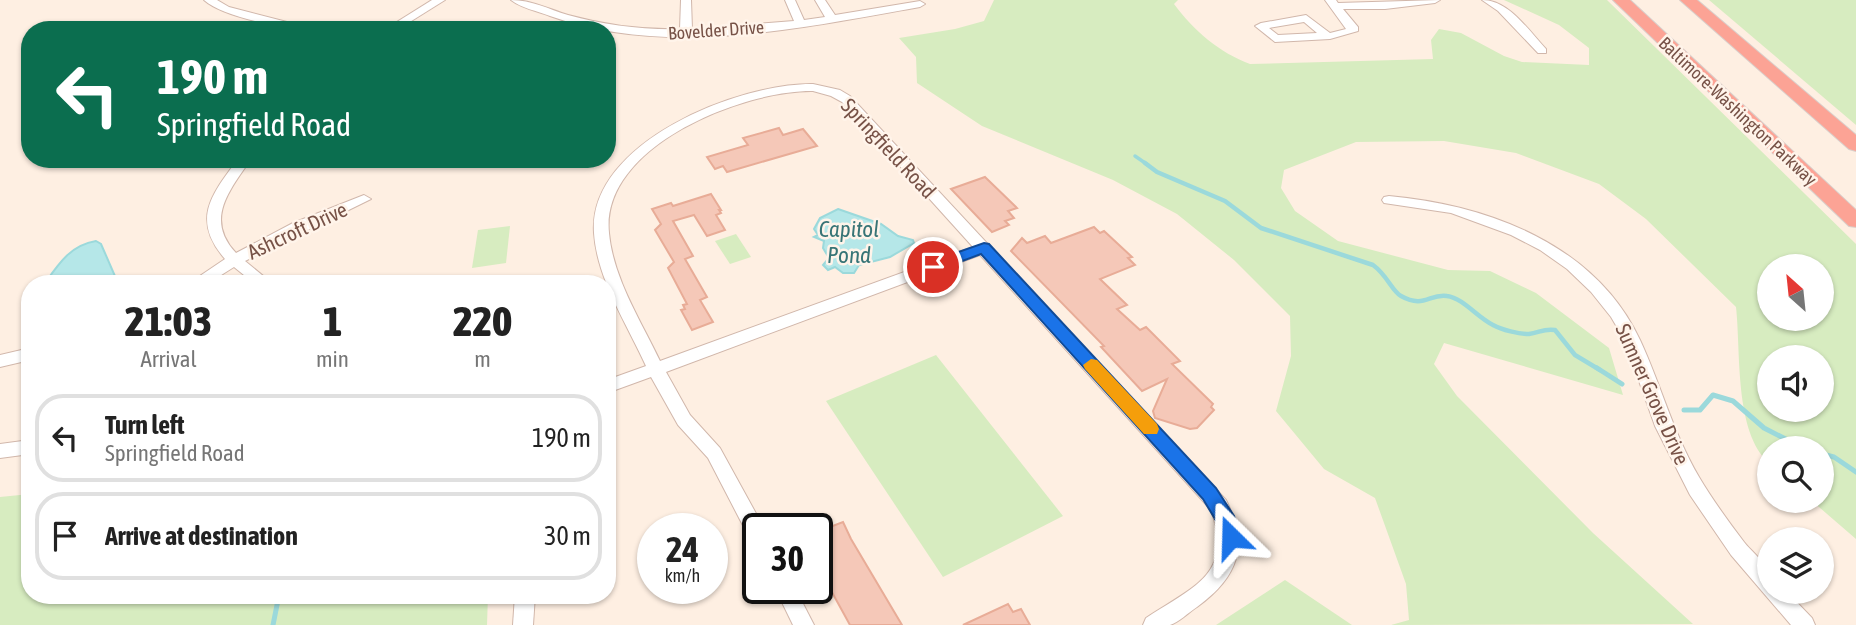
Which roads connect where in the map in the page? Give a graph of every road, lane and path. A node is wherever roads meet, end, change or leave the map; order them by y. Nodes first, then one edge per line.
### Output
1 (209, 0) edge
2 (440, 0) edge
3 (516, 0) edge
4 (686, 0) edge
5 (790, 0) edge
6 (820, 0) edge
7 (1436, 0) edge
8 (1488, 0) edge
9 (1621, 0) edge
10 (1688, 0) edge
11 (1332, 3) edge
12 (919, 4) dead end
13 (831, 18) junction
14 (275, 21) edge
15 (404, 21) edge
16 (584, 21) edge
17 (800, 22) junction
18 (616, 28) edge
19 (686, 35) junction
20 (1327, 36) junction
21 (1542, 51) dead end
22 (1856, 145) edge
23 (239, 168) edge
24 (364, 199) dead end
25 (1390, 200) dead end
26 (1856, 221) edge
27 (984, 248) junction
28 (233, 260) junction
29 (209, 275) edge
30 (254, 275) edge
31 (612, 275) edge
32 (616, 284) edge
33 (21, 356) edge
34 (0, 361) edge
35 (656, 369) junction
36 (616, 384) edge
37 (21, 448) edge
38 (0, 451) edge
39 (746, 513) edge
40 (1757, 571) edge
41 (524, 604) edge
42 (793, 604) edge
43 (1785, 604) edge
44 (523, 625) edge
45 (804, 625) edge
46 (1153, 625) edge
47 (1805, 625) edge

1 - 14 street
2 - 15 street
3 - 16 street, Bovelder Drive
4 - 19 street
5 - 17 street
6 - 13 street
7 - 11 street
8 - 21 street
9 - 26 highway, Baltimore-Washington Parkway
10 - 22 highway
11 - 20 street
12 - 13 street, Bovelder Drive
13 - 17 street, Bovelder Drive
17 - 19 street, Bovelder Drive
18 - 19 street, Bovelder Drive
20 - 20 street
23 - 28 street
24 - 28 street, Ashcroft Drive
25 - 40 street, Sumner Grove Drive
27 - 31 street, Springfield Road
27 - 35 street
27 - 46 street, Springfield Road
28 - 29 street, Ashcroft Drive
28 - 30 street
32 - 35 street, Springfield Road
33 - 34 street
35 - 36 street
35 - 39 street, Springfield Road
37 - 38 street
41 - 44 street
42 - 45 street
43 - 47 street

